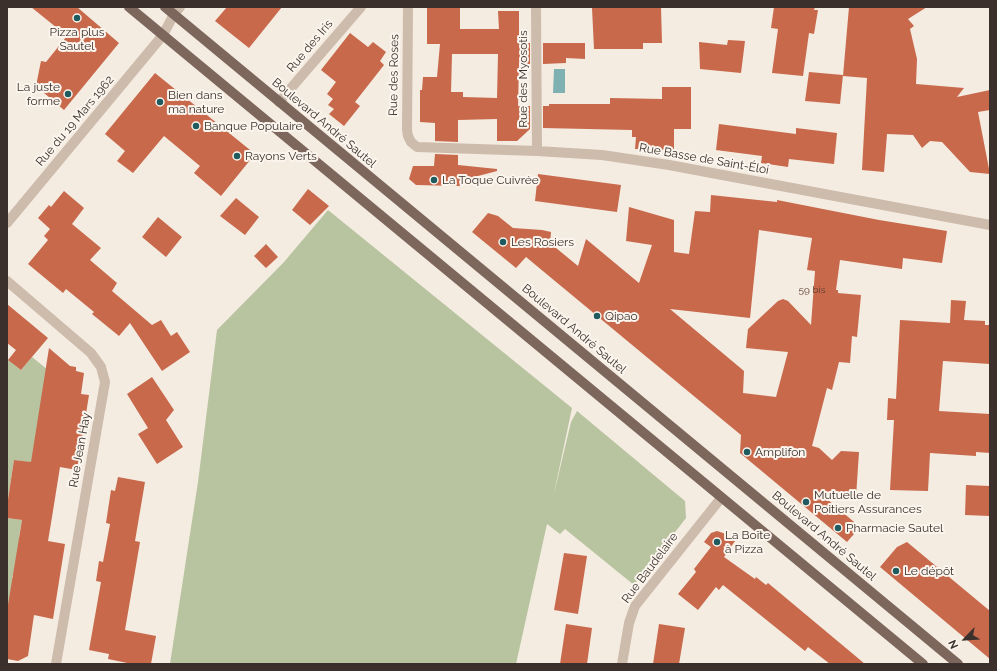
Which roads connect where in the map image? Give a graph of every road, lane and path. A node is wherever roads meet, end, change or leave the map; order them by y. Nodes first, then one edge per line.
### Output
1 (129, 7) edge
2 (165, 7) edge
3 (361, 7) edge
4 (408, 7) edge
5 (536, 7) edge
6 (177, 11) edge
7 (162, 35) junction
8 (279, 102) junction
9 (411, 142) joint
10 (537, 151) junction
11 (7, 223) edge
12 (990, 225) edge
13 (7, 281) edge
14 (721, 498) junction
15 (56, 664) edge
16 (622, 664) edge
17 (922, 664) edge
18 (958, 664) edge

1 - 7 main road
2 - 6 main road, Boulevard André Sautel
3 - 8 street, Rue des Iris
4 - 9 street, Rue des Roses
5 - 10 street, Rue des Myosotis
6 - 7 street
6 - 8 main road, Boulevard André Sautel
7 - 11 street, Rue du 19 Mars 1962
7 - 14 main road
8 - 18 main road, Boulevard André Sautel
9 - 10 street, Rue Basse de Saint-Éloi
10 - 12 street, Rue Basse de Saint-Éloi
13 - 15 street, Rue Jean Hay
14 - 16 street, Rue Baudelaire
14 - 17 main road

